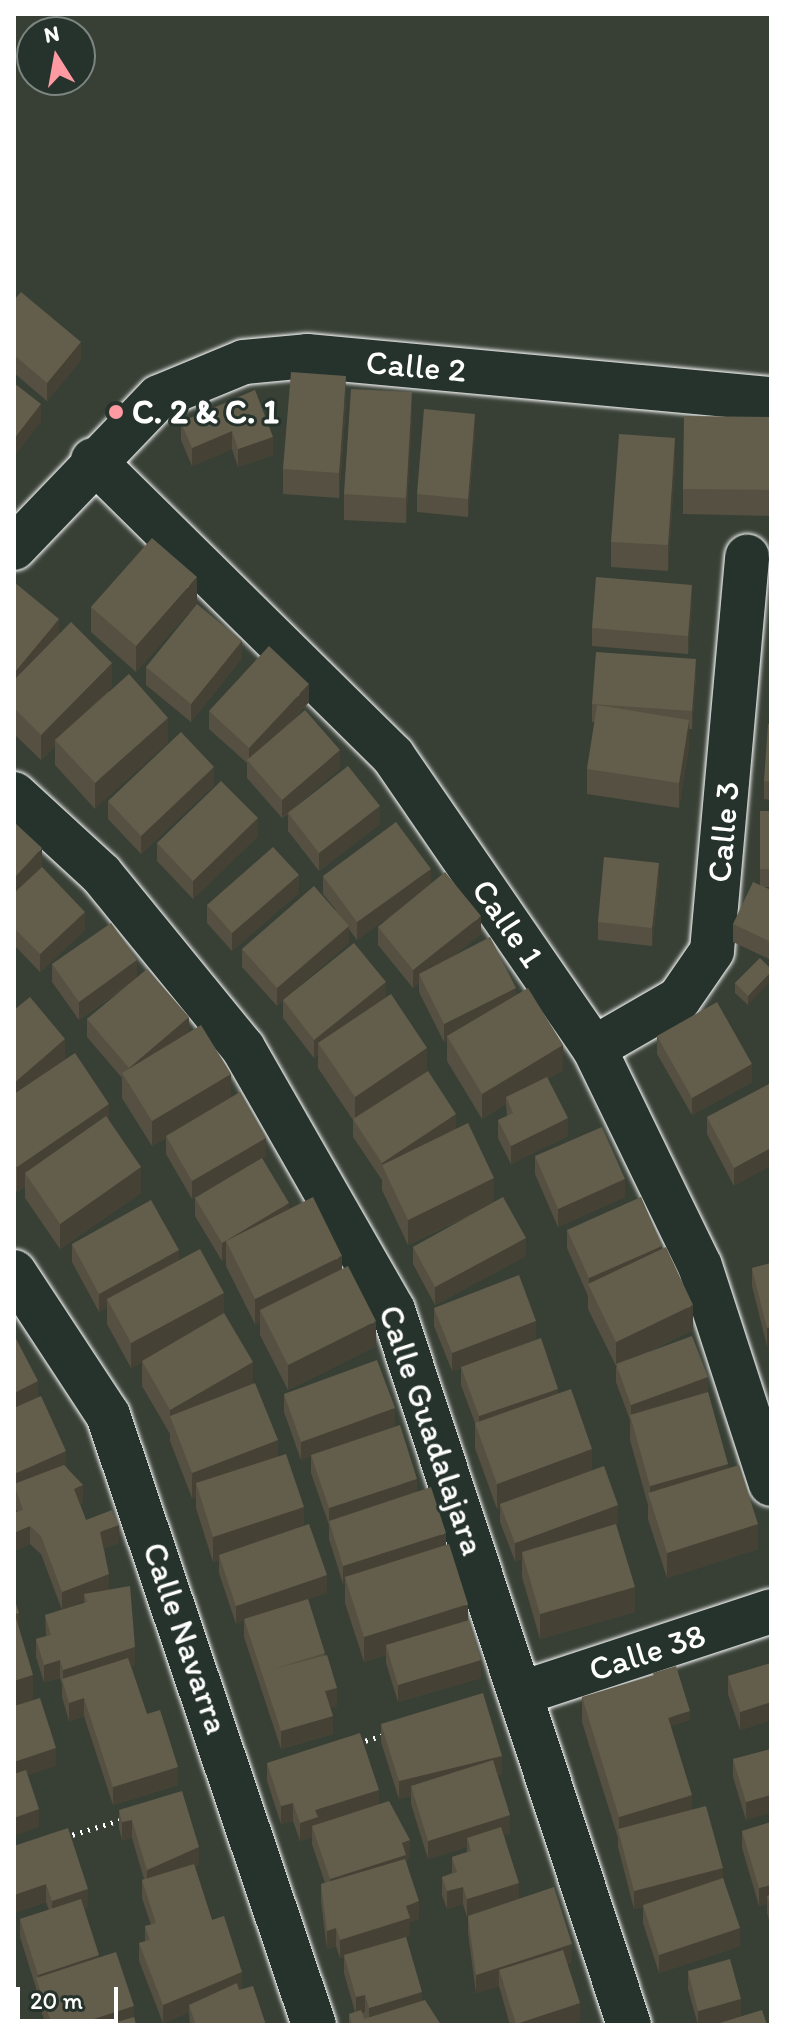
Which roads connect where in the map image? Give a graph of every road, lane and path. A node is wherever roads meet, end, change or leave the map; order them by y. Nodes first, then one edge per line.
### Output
1 (771, 399) edge
2 (93, 460) junction
3 (14, 548) edge
4 (747, 557) dead end
5 (14, 794) edge
6 (594, 1048) junction
7 (14, 1272) edge
8 (771, 1484) edge
9 (771, 1611) edge
10 (522, 1693) junction
11 (314, 2025) edge
12 (629, 2025) edge

1 - 2 street, Calle 2
2 - 3 street, Calle 2
2 - 6 street, Calle 1
4 - 6 street, Calle 3
5 - 10 street, Calle Guadalajara
6 - 8 street, Calle 1
7 - 11 street, Calle Navarra
9 - 10 street, Calle 38
10 - 12 street, Calle Guadalajara

